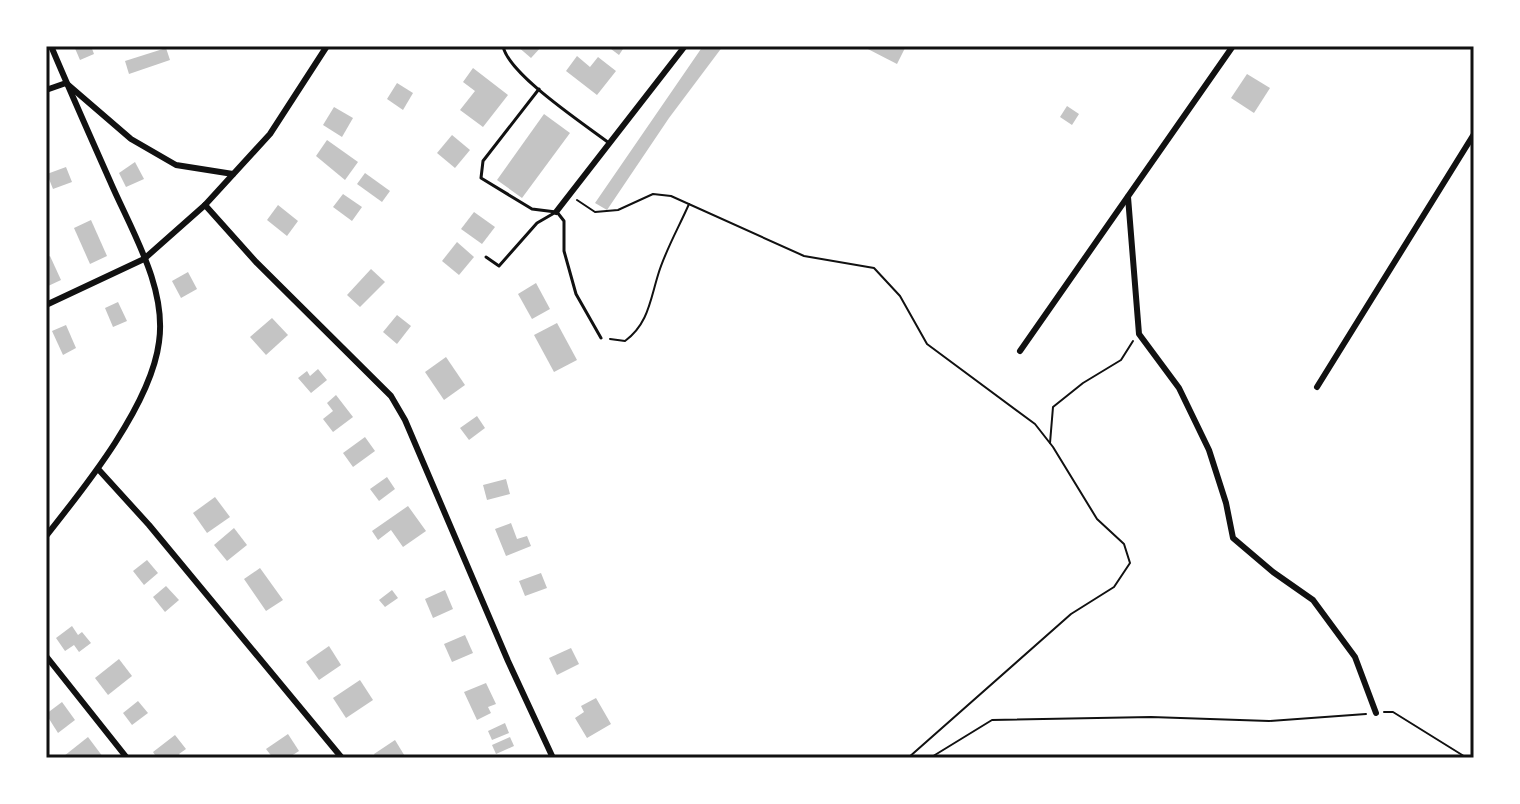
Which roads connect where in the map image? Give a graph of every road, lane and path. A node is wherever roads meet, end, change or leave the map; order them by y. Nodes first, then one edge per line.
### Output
1 (51, 46) edge
2 (327, 46) edge
3 (503, 46) edge
4 (685, 46) edge
5 (1233, 46) edge
6 (66, 83) junction
7 (539, 89) junction
8 (46, 90) edge
9 (1474, 134) edge
10 (609, 143) junction
11 (233, 174) junction
12 (569, 195) junction
13 (1128, 197) junction
14 (689, 204) junction
15 (205, 205) junction
16 (556, 212) junction
17 (486, 257) dead end
18 (144, 259) junction
19 (46, 305) edge
20 (1139, 334) junction
21 (601, 338) joint
22 (1020, 351) dead end
23 (1317, 387) dead end
24 (1050, 443) junction
25 (99, 470) junction
26 (46, 536) edge
27 (46, 656) edge
28 (1376, 713) junction
29 (127, 758) edge
30 (342, 758) edge
31 (553, 758) edge
32 (908, 758) edge
33 (930, 758) edge
34 (1467, 758) edge

1 - 6 street
2 - 11 street
3 - 7 lane
4 - 10 street
5 - 13 street
6 - 8 street
6 - 11 street
6 - 18 street
7 - 10 lane
7 - 16 lane
9 - 23 street
10 - 12 street
11 - 15 street
12 - 14 path
12 - 16 street
13 - 20 street
13 - 22 street
14 - 21 path
14 - 24 path
15 - 18 street
15 - 31 street
16 - 17 lane
16 - 21 lane
18 - 19 street
18 - 25 street
20 - 24 path
20 - 28 street
24 - 32 path
25 - 26 street
25 - 30 street
27 - 29 street
28 - 33 path
28 - 34 path

